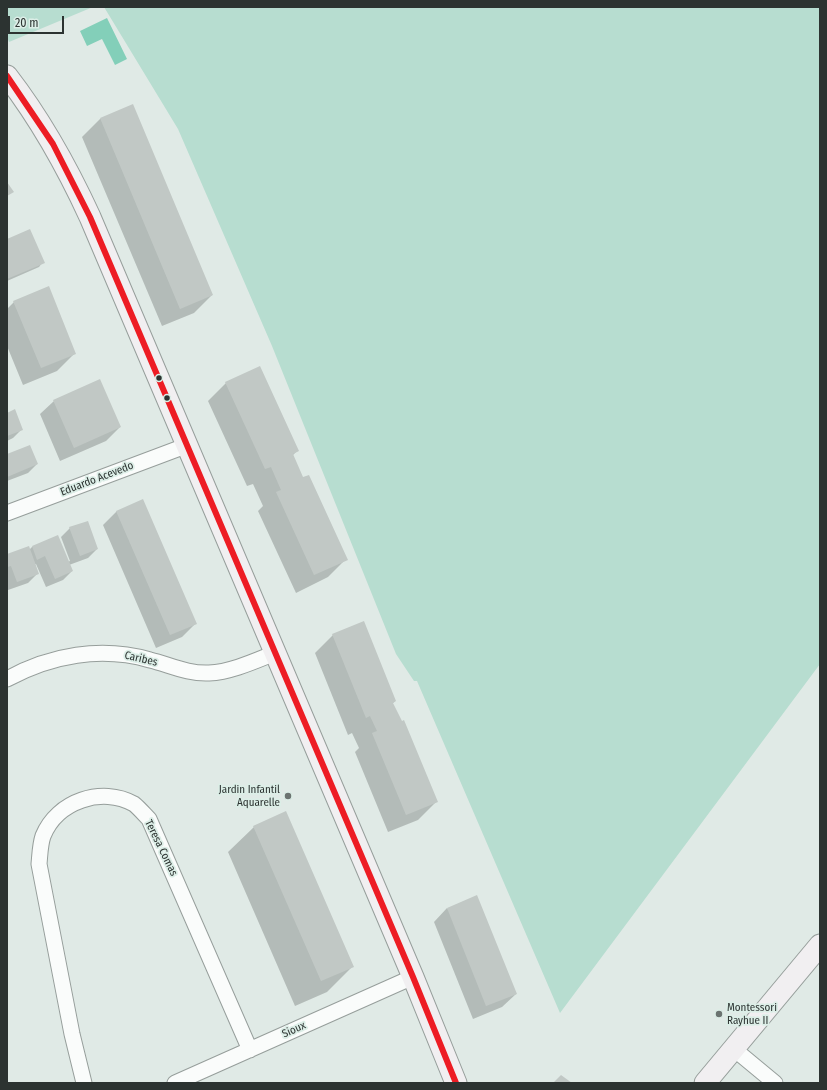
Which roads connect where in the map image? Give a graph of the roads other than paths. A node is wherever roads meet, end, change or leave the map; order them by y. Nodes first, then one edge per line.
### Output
1 (7, 76) edge
2 (188, 445) junction
3 (7, 514) edge
4 (276, 653) junction
5 (7, 679) edge
6 (820, 945) edge
7 (413, 977) junction
8 (734, 1049) junction
9 (250, 1050) junction
10 (84, 1083) edge
11 (175, 1083) edge
12 (456, 1083) edge
13 (706, 1083) edge
14 (775, 1083) edge

1 - 2 main road
2 - 3 street, Eduardo Acevedo
2 - 4 main road
4 - 5 street, Caribes
4 - 7 main road
6 - 8 main road
7 - 9 street, Sioux
7 - 12 main road
8 - 13 main road
8 - 14 street
9 - 10 street, Teresa Comas
9 - 11 street, Sioux

